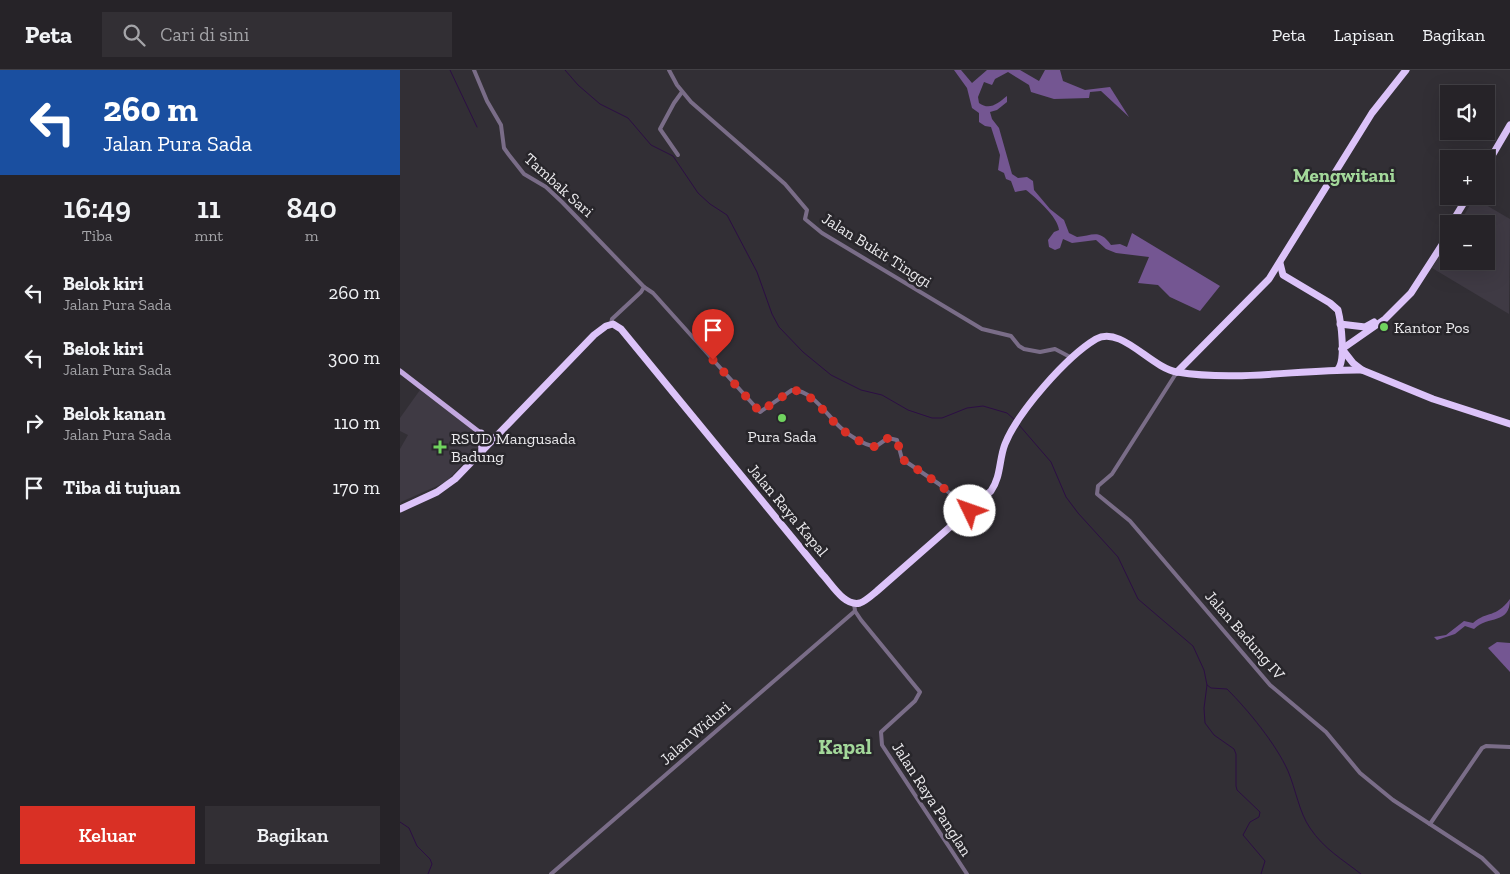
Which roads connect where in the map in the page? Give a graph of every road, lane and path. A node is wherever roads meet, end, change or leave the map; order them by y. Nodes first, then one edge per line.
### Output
1 (474, 70) edge
2 (669, 70) edge
3 (1406, 70) edge
4 (682, 92) junction
5 (1510, 125) edge
6 (1510, 131) edge
7 (1495, 151) edge
8 (678, 155) dead end
9 (1495, 157) edge
10 (1440, 241) edge
11 (1440, 248) edge
12 (1280, 263) junction
13 (1283, 275) junction
14 (1270, 278) junction
15 (644, 287) junction
16 (610, 324) junction
17 (1340, 324) junction
18 (1342, 348) junction
19 (1072, 358) junction
20 (1189, 362) junction
21 (1338, 369) junction
22 (400, 370) edge
23 (1362, 370) junction
24 (1177, 372) junction
25 (1190, 374) junction
26 (1510, 424) edge
27 (481, 433) junction
28 (492, 442) junction
29 (482, 452) junction
30 (400, 509) edge
31 (970, 511) junction
32 (854, 603) junction
33 (855, 611) junction
34 (1510, 747) edge
35 (1430, 824) junction
36 (551, 874) edge
37 (967, 874) edge
38 (1498, 874) edge

1 - 15 street, Tambak Sari
2 - 4 street
3 - 12 highway
4 - 8 street
4 - 19 street, Jalan Bukit Tinggi
5 - 7 highway
6 - 9 highway
10 - 17 highway
11 - 18 highway
12 - 13 highway
12 - 14 highway
13 - 14 highway
13 - 17 highway
14 - 20 highway
15 - 16 street
15 - 31 street, Tambak Sari
16 - 28 highway
16 - 32 highway, Jalan Raya Kapal
17 - 18 highway
18 - 21 highway
18 - 23 highway
19 - 24 highway
19 - 31 highway
20 - 24 highway
20 - 25 highway
21 - 23 highway
21 - 25 highway
22 - 27 main road
23 - 26 highway
24 - 25 highway
24 - 35 street, Jalan Badung IV
27 - 28 main road
27 - 29 highway
28 - 29 highway
29 - 30 highway
31 - 32 highway
32 - 33 street
33 - 36 street, Jalan Widuri
33 - 37 street, Jalan Raya Panglan
34 - 35 street
35 - 38 street, Jalan Badung IV

